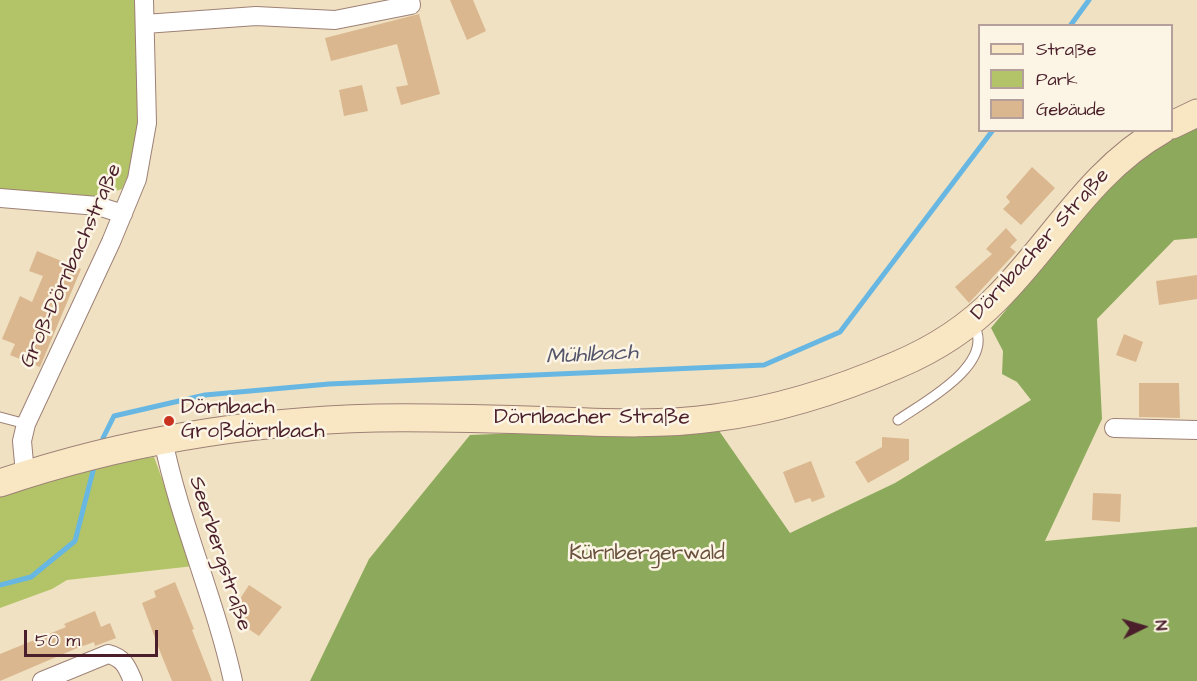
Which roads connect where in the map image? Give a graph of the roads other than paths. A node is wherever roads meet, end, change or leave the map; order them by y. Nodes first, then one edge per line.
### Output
1 (144, 0) edge
2 (410, 0) edge
3 (145, 24) junction
4 (1197, 113) edge
5 (1173, 125) edge
6 (1159, 132) edge
7 (0, 198) edge
8 (123, 214) junction
9 (972, 322) junction
10 (0, 417) edge
11 (898, 420) dead end
12 (26, 424) junction
13 (1114, 428) dead end
14 (1197, 430) edge
15 (163, 440) junction
16 (12, 478) edge
17 (42, 681) edge
18 (133, 681) edge
19 (233, 681) edge

1 - 3 street, Groß-Dörnbachstraße
2 - 3 street
3 - 8 street, Groß-Dörnbachstraße
4 - 5 street
6 - 9 street, Dörnbacher Straße
7 - 8 street
8 - 12 street, Groß-Dörnbachstraße
9 - 11 lane
9 - 15 street, Dörnbacher Straße
10 - 12 lane
12 - 16 street, Groß-Dörnbachstraße
13 - 14 street
15 - 16 street, Dörnbacher Straße
15 - 19 street, Seerbergstraße
17 - 18 street

